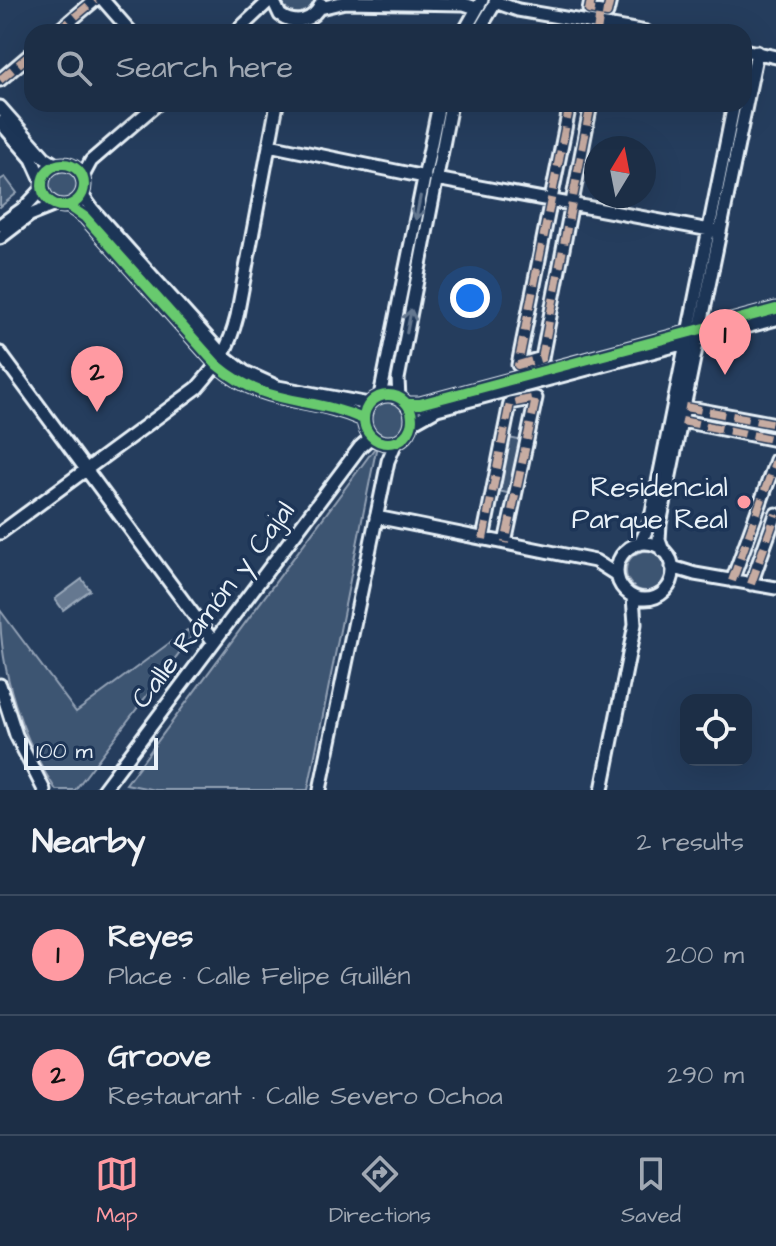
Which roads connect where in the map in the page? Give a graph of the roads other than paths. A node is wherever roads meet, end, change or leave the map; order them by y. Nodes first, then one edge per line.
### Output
1 (95, 0) edge
2 (103, 0) edge
3 (591, 0) edge
4 (610, 0) edge
5 (344, 1) edge
6 (496, 1) edge
7 (321, 4) edge
8 (479, 4) edge
9 (276, 7) edge
10 (303, 21) junction
11 (598, 22) edge
12 (66, 24) edge
13 (124, 24) edge
14 (246, 24) edge
15 (301, 24) edge
16 (468, 24) edge
17 (483, 24) edge
18 (752, 52) edge
19 (776, 57) edge
20 (24, 60) edge
21 (0, 80) edge
22 (0, 107) edge
23 (148, 112) edge
24 (275, 112) edge
25 (438, 112) edge
26 (449, 112) edge
27 (568, 112) edge
28 (589, 112) edge
29 (733, 112) edge
30 (736, 112) edge
31 (0, 122) edge
32 (269, 145) junction
33 (56, 165) junction
34 (79, 172) junction
35 (430, 178) junction
36 (42, 185) junction
37 (82, 195) junction
38 (551, 201) junction
39 (571, 204) junction
40 (55, 205) junction
41 (69, 206) junction
42 (0, 225) edge
43 (714, 231) junction
44 (0, 238) edge
45 (776, 309) edge
46 (776, 319) edge
47 (700, 334) junction
48 (687, 338) junction
49 (0, 353) edge
50 (220, 360) junction
51 (528, 374) junction
52 (380, 396) junction
53 (522, 400) junction
54 (403, 401) junction
55 (369, 404) junction
56 (685, 407) junction
57 (682, 421) junction
58 (412, 423) junction
59 (776, 424) edge
60 (367, 429) junction
61 (776, 440) edge
62 (390, 442) junction
63 (776, 460) edge
64 (87, 469) junction
65 (776, 514) edge
66 (376, 517) junction
67 (0, 533) edge
68 (483, 539) junction
69 (505, 543) junction
70 (640, 544) junction
71 (663, 551) junction
72 (622, 555) junction
73 (595, 561) junction
74 (672, 567) junction
75 (695, 574) junction
76 (617, 575) junction
77 (732, 581) junction
78 (670, 582) junction
79 (751, 584) junction
80 (776, 588) edge
81 (633, 597) junction
82 (649, 599) junction
83 (635, 624) junction
84 (213, 641) junction
85 (0, 685) edge
86 (44, 790) edge
87 (103, 790) edge
88 (320, 790) edge
89 (602, 790) edge

1 - 12 street
2 - 13 street
3 - 11 street
4 - 11 street
5 - 7 street
5 - 8 street
6 - 11 street
6 - 17 street
7 - 10 street
8 - 16 street
9 - 10 street
9 - 14 street
10 - 15 street
18 - 19 street
20 - 21 street
22 - 33 street
23 - 34 street
24 - 32 street
25 - 35 street
26 - 35 street
27 - 38 street
28 - 39 street
29 - 43 street
30 - 43 street
31 - 36 street
32 - 35 street
32 - 50 street
33 - 34 street
33 - 36 street
34 - 37 street
35 - 38 street
35 -> 52 street
54 -> 35 street
36 - 40 street
36 - 42 street
37 - 41 street
37 - 50 street
38 - 39 street
38 - 51 street
39 - 43 street
39 - 51 street
40 - 41 street
40 - 44 street
41 - 50 street
43 - 47 street
43 - 48 street
45 - 47 street
46 - 47 street
47 - 48 street
47 - 56 street
48 - 51 street
48 - 70 street
49 - 64 street
50 - 55 street
50 - 60 street
50 - 64 street
51 - 53 street
51 - 54 street
51 - 58 street
52 - 54 street
52 - 55 street
53 - 68 street
53 - 69 street
54 - 58 street
55 - 60 street
56 - 57 street
56 - 59 street
57 - 61 street
57 - 71 street
58 - 62 street
60 - 62 street
60 - 84 street, Calle Ramón y Cajal
62 - 66 street
63 - 77 street
64 - 67 street
64 - 84 street
65 - 79 street
66 - 68 street
66 - 88 street
68 - 69 street
69 - 73 street
70 - 71 street
70 - 72 street
71 - 74 street
72 - 73 street
72 - 76 street
73 - 76 street
74 - 75 street
74 - 78 street
75 - 77 street
75 - 78 street
76 - 81 street
77 - 79 street
78 - 82 street
79 - 80 street
81 - 82 street
81 - 83 street
82 - 83 street
83 - 89 street
84 - 87 street, Calle Ramón y Cajal
85 - 86 street

